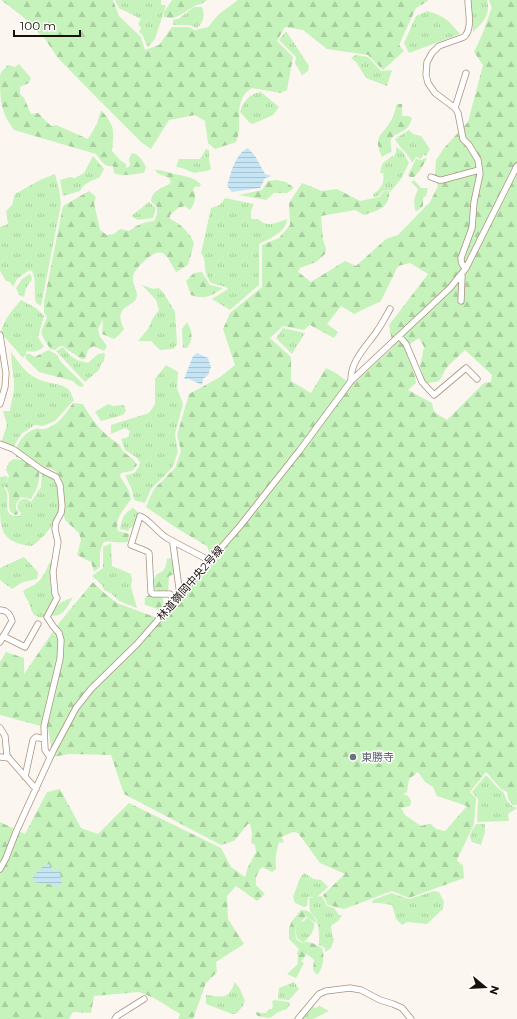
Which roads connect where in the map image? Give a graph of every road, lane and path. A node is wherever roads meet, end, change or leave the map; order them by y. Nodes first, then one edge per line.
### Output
1 (468, 0) edge
2 (466, 73) dead end
3 (455, 108) junction
4 (517, 166) edge
5 (479, 170) junction
6 (431, 177) dead end
7 (466, 268) junction
8 (462, 276) junction
9 (461, 301) dead end
10 (390, 309) dead end
11 (0, 336) edge
12 (399, 336) junction
13 (477, 379) dead end
14 (351, 381) junction
15 (0, 404) edge
16 (0, 444) edge
17 (174, 542) junction
18 (210, 561) junction
19 (180, 595) junction
20 (174, 602) junction
21 (0, 610) edge
22 (38, 624) dead end
23 (4, 636) junction
24 (0, 642) edge
25 (1, 733) edge
26 (44, 739) junction
27 (0, 757) edge
28 (50, 757) junction
29 (9, 758) junction
30 (25, 776) junction
31 (36, 789) junction
32 (0, 868) edge
33 (144, 999) dead end
34 (114, 1019) edge
35 (298, 1019) edge
36 (411, 1019) edge

1 - 3 street
2 - 3 street
3 - 5 street
4 - 7 street
5 - 6 street
5 - 7 street
7 - 8 street
8 - 9 street
8 - 12 street
10 - 14 street
11 - 15 street
12 - 13 street
12 - 14 street
14 - 18 street, 林道嶺岡中央2号線
16 - 26 street
17 - 18 street
17 - 19 street
17 - 20 street
18 - 19 street, 林道嶺岡中央2号線
19 - 20 street, 林道嶺岡中央2号線
20 - 28 street, 林道嶺岡中央2号線
21 - 23 street
22 - 23 street
23 - 24 street
25 - 29 street
26 - 28 street
26 - 30 street
27 - 29 street
28 - 31 street, 林道嶺岡中央2号線
29 - 30 street
30 - 31 street
31 - 32 street, 林道嶺岡中央2号線
33 - 34 street
35 - 36 street

